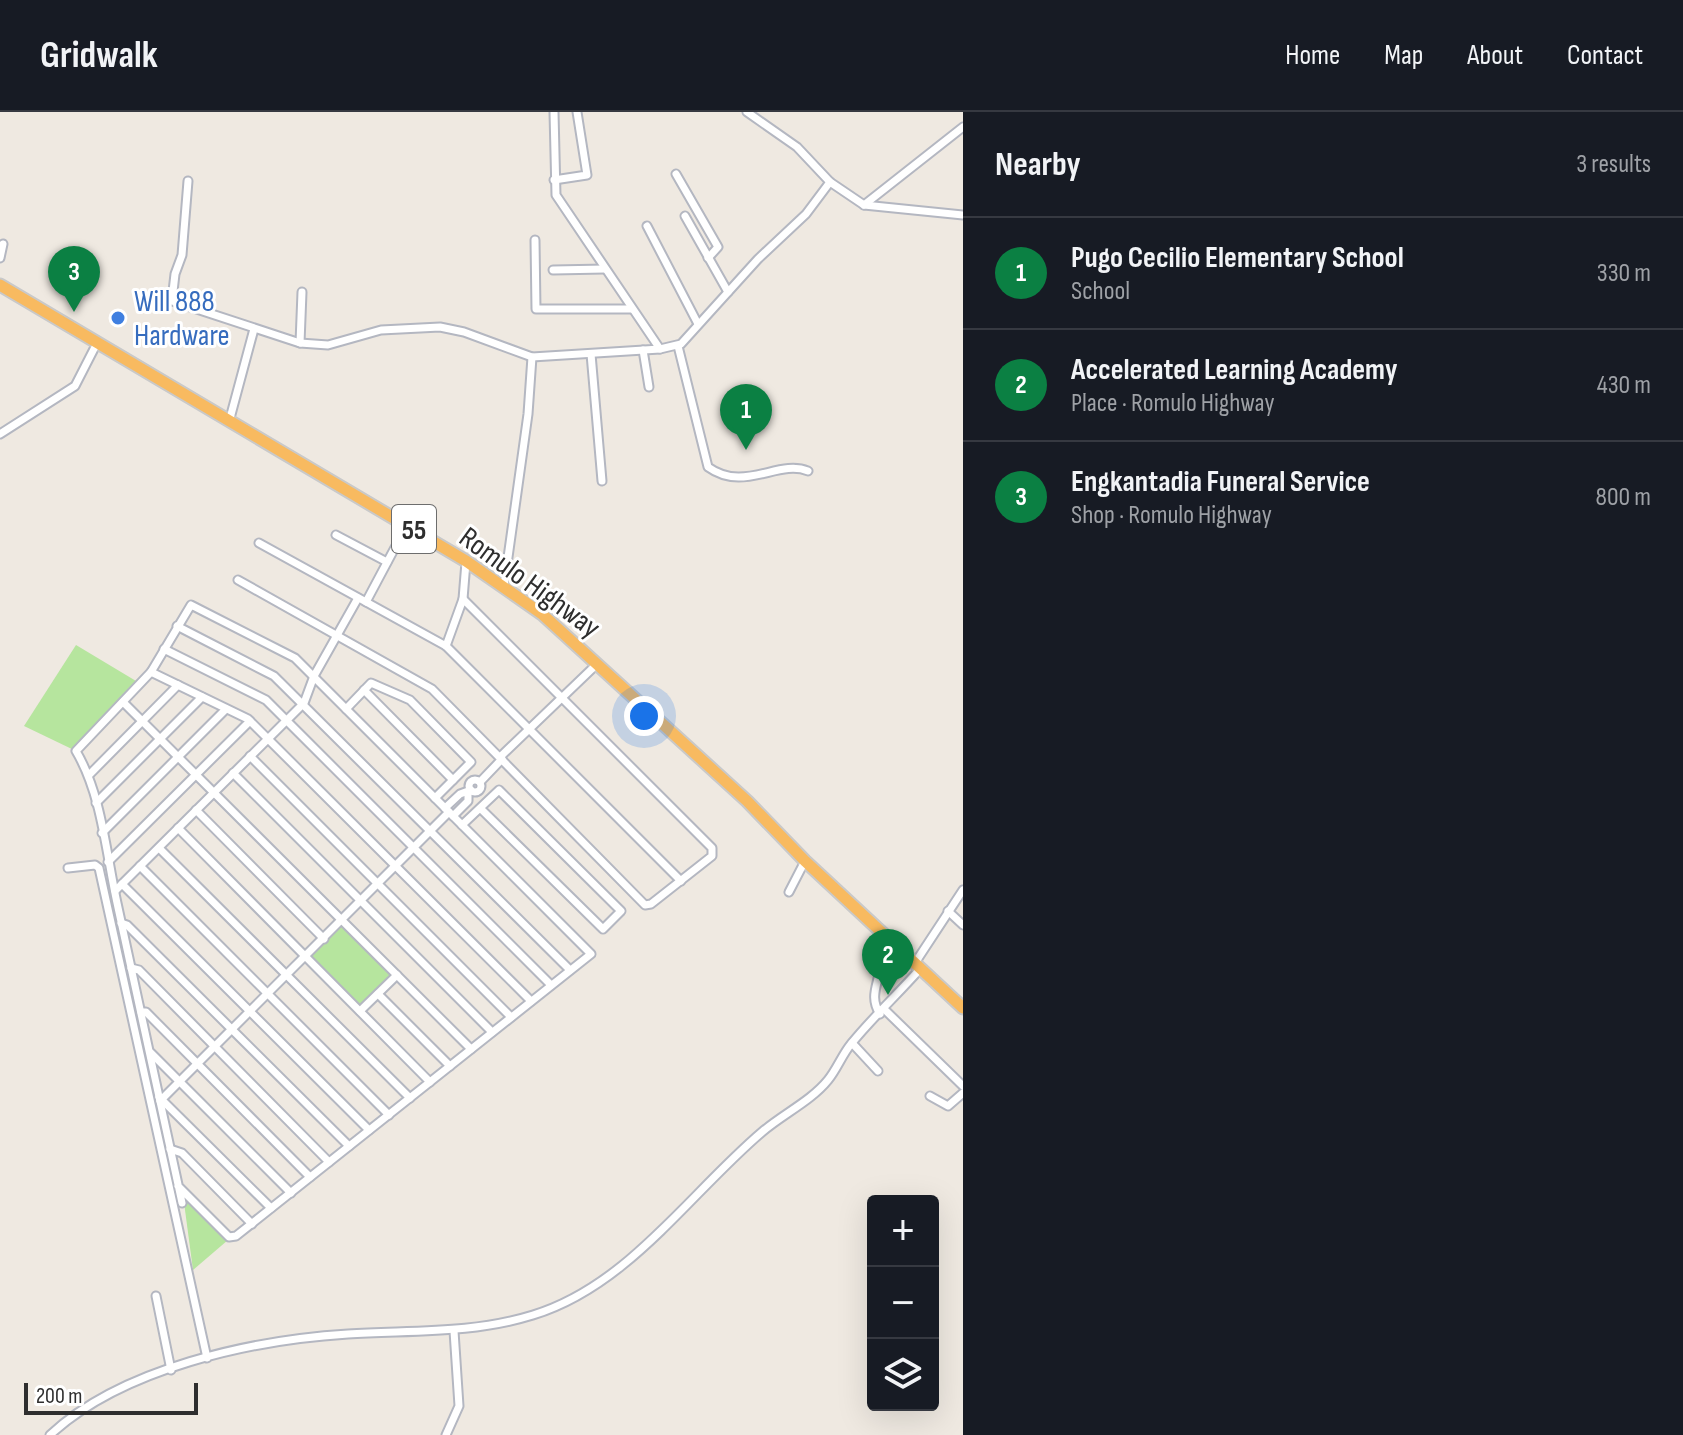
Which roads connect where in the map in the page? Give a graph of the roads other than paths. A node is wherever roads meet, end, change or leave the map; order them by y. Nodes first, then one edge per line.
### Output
1 (554, 112) edge
2 (577, 112) edge
3 (751, 113) edge
4 (963, 127) edge
5 (676, 174) dead end
6 (554, 180) junction
7 (188, 181) dead end
8 (830, 182) junction
9 (864, 205) junction
10 (963, 215) edge
11 (685, 216) dead end
12 (647, 226) dead end
13 (535, 240) dead end
14 (3, 244) dead end
15 (0, 258) edge
16 (708, 258) junction
17 (605, 269) junction
18 (553, 270) dead end
19 (0, 285) edge
20 (302, 292) dead end
21 (728, 292) junction
22 (632, 309) junction
23 (698, 324) junction
24 (254, 329) junction
25 (97, 343) junction
26 (300, 343) junction
27 (678, 346) junction
28 (660, 349) junction
29 (643, 350) junction
30 (591, 354) junction
31 (532, 357) junction
32 (649, 387) dead end
33 (229, 422) junction
34 (0, 425) edge
35 (11, 427) junction
36 (0, 434) edge
37 (808, 471) dead end
38 (602, 481) dead end
39 (407, 525) junction
40 (336, 535) dead end
41 (259, 543) dead end
42 (466, 561) junction
43 (387, 562) junction
44 (238, 580) dead end
45 (504, 586) junction
46 (463, 599) junction
47 (362, 600) junction
48 (177, 626) junction
49 (338, 635) junction
50 (446, 646) junction
51 (164, 649) junction
52 (599, 662) junction
53 (151, 672) junction
54 (314, 676) junction
55 (178, 685) junction
56 (364, 690) junction
57 (202, 697) junction
58 (562, 697) junction
59 (123, 702) junction
60 (304, 703) junction
61 (226, 709) junction
62 (346, 709) junction
63 (286, 720) junction
64 (143, 721) junction
65 (250, 721) junction
66 (530, 728) junction
67 (268, 738) junction
68 (160, 739) junction
69 (250, 756) junction
70 (178, 757) junction
71 (501, 758) junction
72 (233, 773) junction
73 (89, 775) junction
74 (196, 775) junction
75 (453, 780) junction
76 (214, 792) junction
77 (435, 798) junction
78 (96, 803) junction
79 (480, 808) junction
80 (196, 810) junction
81 (449, 812) junction
82 (462, 825) junction
83 (178, 828) junction
84 (431, 830) junction
85 (102, 833) junction
86 (159, 848) junction
87 (414, 848) junction
88 (805, 861) junction
89 (108, 862) junction
90 (140, 866) junction
91 (396, 866) junction
92 (68, 868) dead end
93 (681, 881) junction
94 (122, 884) junction
95 (378, 884) junction
96 (963, 890) edge
97 (115, 891) junction
98 (789, 892) dead end
99 (360, 901) junction
100 (948, 911) junction
101 (342, 920) junction
102 (121, 923) junction
103 (963, 925) edge
104 (324, 940) junction
105 (305, 956) junction
106 (918, 966) junction
107 (131, 968) junction
108 (880, 968) dead end
109 (570, 970) junction
110 (286, 975) junction
111 (397, 975) junction
112 (551, 985) junction
113 (268, 994) junction
114 (378, 994) junction
115 (531, 1001) junction
116 (963, 1008) edge
117 (250, 1011) junction
118 (360, 1011) junction
119 (141, 1012) junction
120 (882, 1012) junction
121 (511, 1017) junction
122 (232, 1029) junction
123 (492, 1032) junction
124 (852, 1043) junction
125 (215, 1047) junction
126 (471, 1049) junction
127 (149, 1051) junction
128 (197, 1064) junction
129 (450, 1066) junction
130 (878, 1071) dead end
131 (180, 1082) junction
132 (430, 1082) junction
133 (963, 1086) edge
134 (963, 1093) edge
135 (930, 1096) dead end
136 (410, 1098) junction
137 (160, 1099) junction
138 (389, 1115) junction
139 (369, 1130) junction
140 (349, 1146) junction
141 (170, 1149) junction
142 (329, 1162) junction
143 (310, 1177) junction
144 (178, 1186) junction
145 (291, 1193) junction
146 (182, 1203) dead end
147 (271, 1208) junction
148 (252, 1224) junction
149 (156, 1296) dead end
150 (454, 1331) junction
151 (207, 1358) junction
152 (171, 1370) junction
153 (50, 1435) edge
154 (446, 1435) edge

1 - 6 street
2 - 6 street
3 - 8 street
4 - 9 street
5 - 16 street
6 - 17 street
7 - 24 street
8 - 9 street
8 - 21 street
9 - 10 street
11 - 16 street
12 - 23 street
13 - 22 street
14 - 15 street
16 - 21 street
17 - 18 street
17 - 22 street
19 - 25 highway, Romulo Highway / 55
20 - 26 street
21 - 23 street
22 - 28 street
23 - 27 street
24 - 26 street
24 - 33 street
25 - 33 highway, Romulo Highway / 55
25 - 35 street
26 - 31 street
27 - 28 street
27 - 37 street
28 - 29 street
29 - 30 street
29 - 32 street
30 - 31 street
30 - 38 street
31 - 45 street
33 - 39 highway, Romulo Highway / 55
34 - 35 street
35 - 36 street
39 - 42 highway, Romulo Highway / 55
39 - 43 street
40 - 43 street
41 - 47 street
42 - 45 highway, Romulo Highway / 55
42 - 46 street
43 - 47 street
44 - 49 street
45 - 52 highway, Romulo Highway / 55
46 - 50 street
46 - 58 street
47 - 49 street
47 - 50 street
48 - 51 street
48 - 54 street
48 - 60 street
49 - 54 street
49 - 71 street
50 - 66 street
51 - 53 street
51 - 63 street
52 - 58 street
52 - 88 highway, Romulo Highway / 55
53 - 55 street
53 - 59 street
54 - 60 street
54 - 62 street
55 - 57 street
55 - 64 street
56 - 62 street
56 - 75 street
56 - 75 street
57 - 61 street
57 - 68 street
58 - 66 street
58 - 93 street
59 - 64 street
59 - 73 street
60 - 63 street
60 - 84 street
61 - 65 street
61 - 70 street
62 - 77 street
63 - 67 street
63 - 87 street
64 - 68 street
64 - 73 street
65 - 67 street
65 - 74 street
66 - 71 street
66 - 93 street
67 - 69 street
67 - 91 street
68 - 70 street
68 - 78 street
69 - 72 street
69 - 95 street
70 - 74 street
70 - 85 street
71 - 81 street
71 - 93 street
72 - 76 street
72 - 99 street
73 - 78 street
74 - 76 street
74 - 89 street
75 - 77 street
76 - 80 street
76 - 101 street
77 - 81 street
78 - 85 street
79 - 79 street
79 - 82 street
80 - 83 street
80 - 104 street
81 - 82 street
81 - 84 street
82 - 109 street
83 - 86 street
83 - 105 street
84 - 87 street
84 - 109 street
85 - 89 street
86 - 90 street
86 - 110 street
87 - 91 street
87 - 112 street
88 - 98 street
88 - 106 highway, Romulo Highway / 55
89 - 97 street
90 - 94 street
90 - 113 street
91 - 95 street
91 - 115 street
92 - 151 street
94 - 97 street
94 - 117 street
95 - 99 street
95 - 121 street
96 - 100 street
97 - 102 street
99 - 101 street
99 - 123 street
100 - 103 street
100 - 106 street
101 - 104 street
101 - 111 street
102 - 107 street
102 - 122 street
104 - 105 street
105 - 110 street
105 - 118 street
106 - 116 highway, Romulo Highway / 55
106 - 120 street
107 - 119 street
107 - 125 street
108 - 120 street
109 - 112 street
110 - 113 street
110 - 136 street
111 - 114 street
111 - 126 street
112 - 115 street
113 - 117 street
113 - 138 street
114 - 118 street
114 - 129 street
115 - 121 street
117 - 122 street
117 - 139 street
118 - 132 street
119 - 127 street
119 - 128 street
120 - 124 street
120 - 133 street
121 - 123 street
122 - 125 street
122 - 140 street
123 - 126 street
124 - 130 street
124 - 150 street
125 - 128 street
125 - 142 street
126 - 129 street
127 - 131 street
127 - 137 street
128 - 131 street
128 - 143 street
129 - 132 street
131 - 137 street
131 - 145 street
132 - 136 street
134 - 135 street
136 - 138 street
137 - 141 street
137 - 147 street
138 - 139 street
139 - 140 street
140 - 142 street
141 - 144 street
141 - 148 street
142 - 143 street
143 - 145 street
144 - 146 street
144 - 148 street
145 - 147 street
147 - 148 street
149 - 152 street
150 - 151 street
150 - 154 street
151 - 152 street
152 - 153 street

